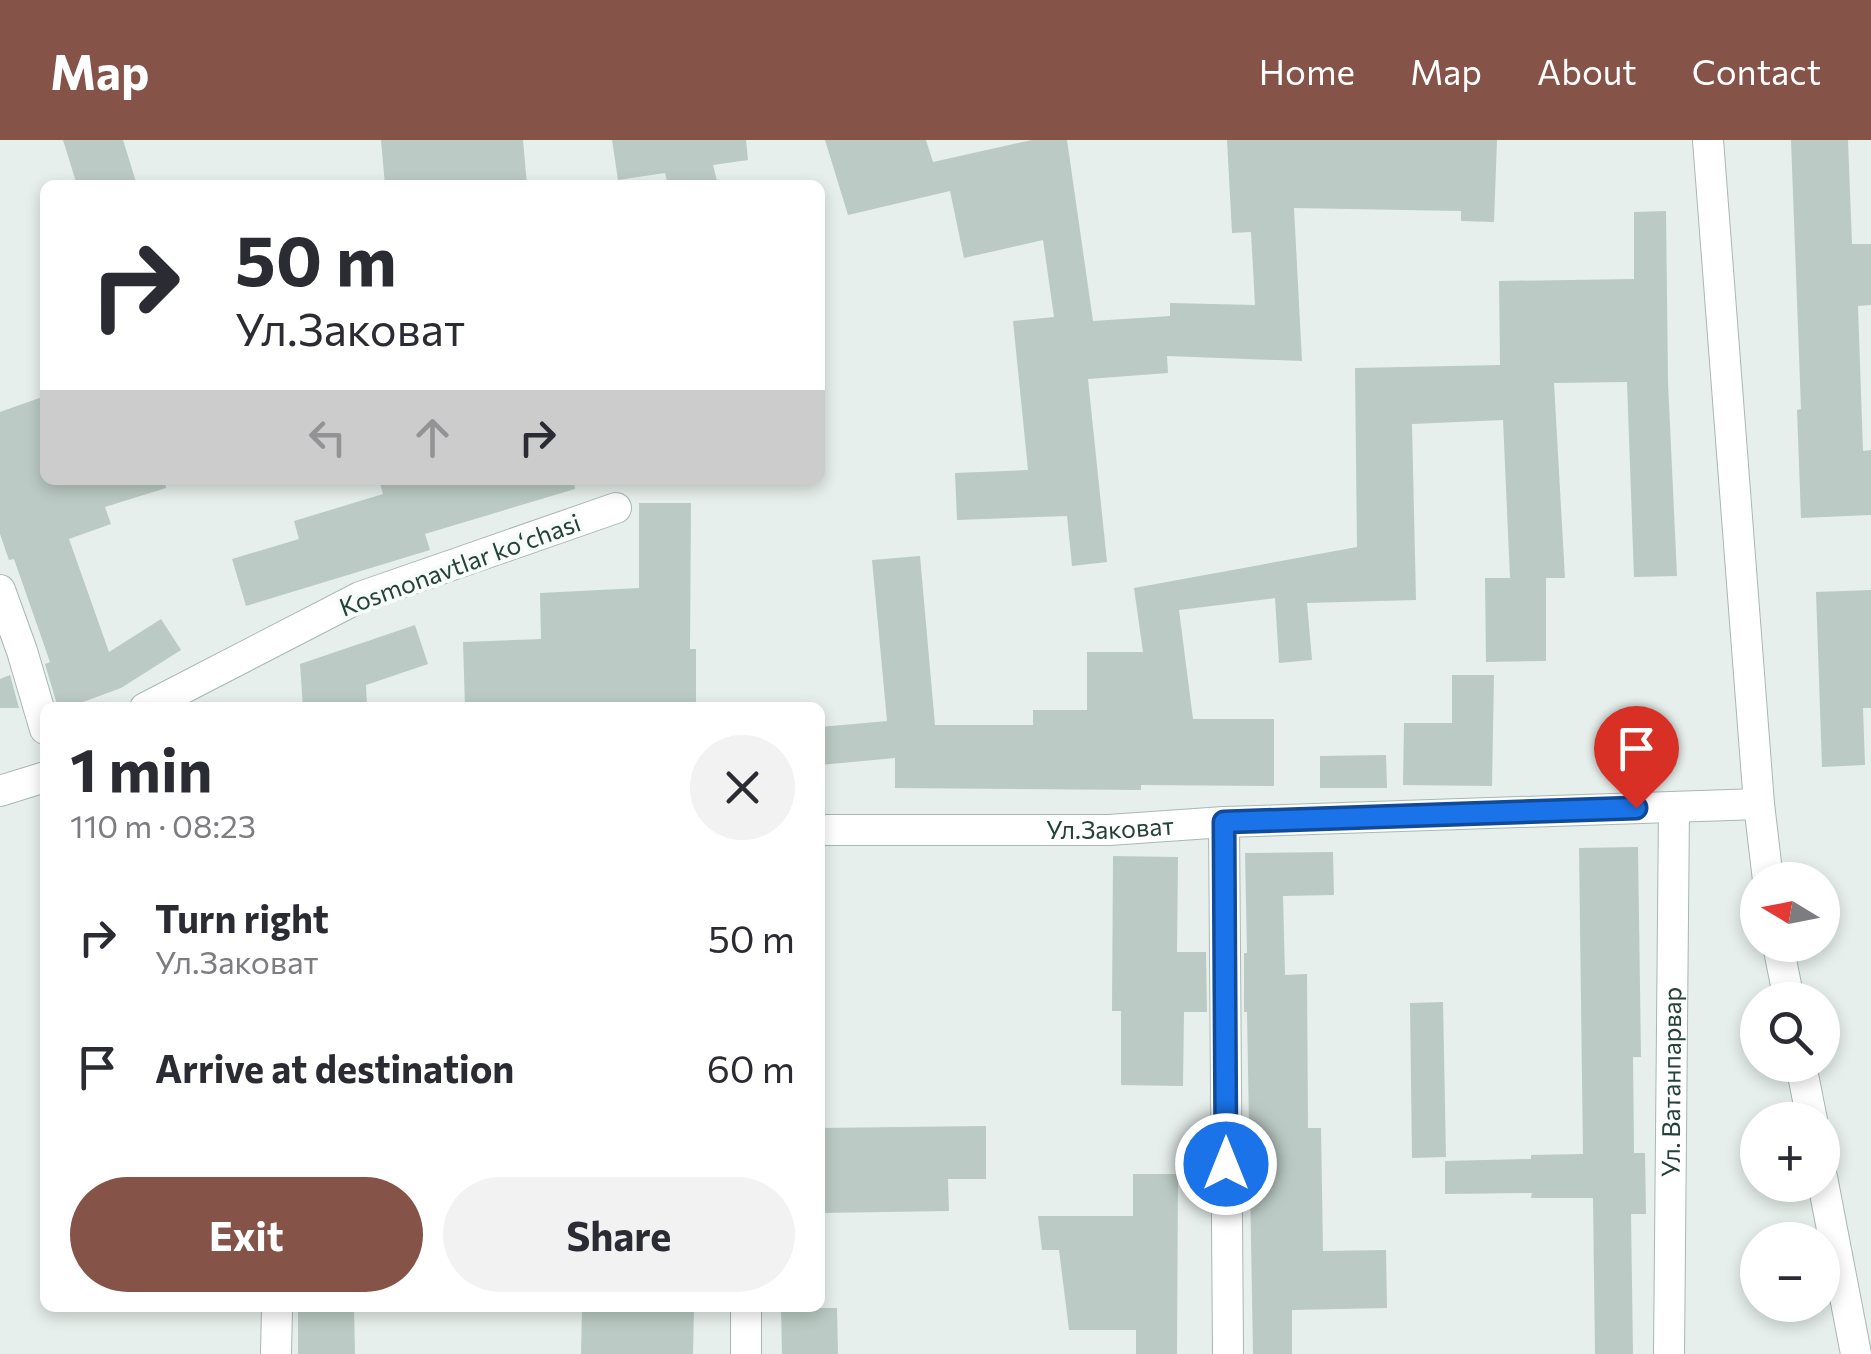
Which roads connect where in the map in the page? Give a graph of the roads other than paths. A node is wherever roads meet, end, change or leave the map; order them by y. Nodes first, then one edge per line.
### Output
1 (1708, 140) edge
2 (616, 508) dead end
3 (0, 590) edge
4 (157, 702) edge
5 (40, 712) edge
6 (40, 779) edge
7 (0, 791) edge
8 (1760, 804) junction
9 (1674, 806) junction
10 (1224, 822) junction
11 (825, 830) edge
12 (1766, 862) edge
13 (1827, 1202) edge
14 (277, 1312) edge
15 (746, 1312) edge
16 (276, 1354) edge
17 (746, 1354) edge
18 (1228, 1354) edge
19 (1668, 1354) edge
20 (1856, 1354) edge

1 - 8 street
2 - 4 street, Kosmonavtlar koʻchasi
3 - 5 street
6 - 7 street
8 - 9 street, Ул.Заковат
8 - 12 street
9 - 10 street, Ул.Заковат
9 - 19 street, Ул. Ватанпарвар
10 - 11 street, Ул.Заковат
10 - 18 street
13 - 20 street
14 - 16 street
15 - 17 street

